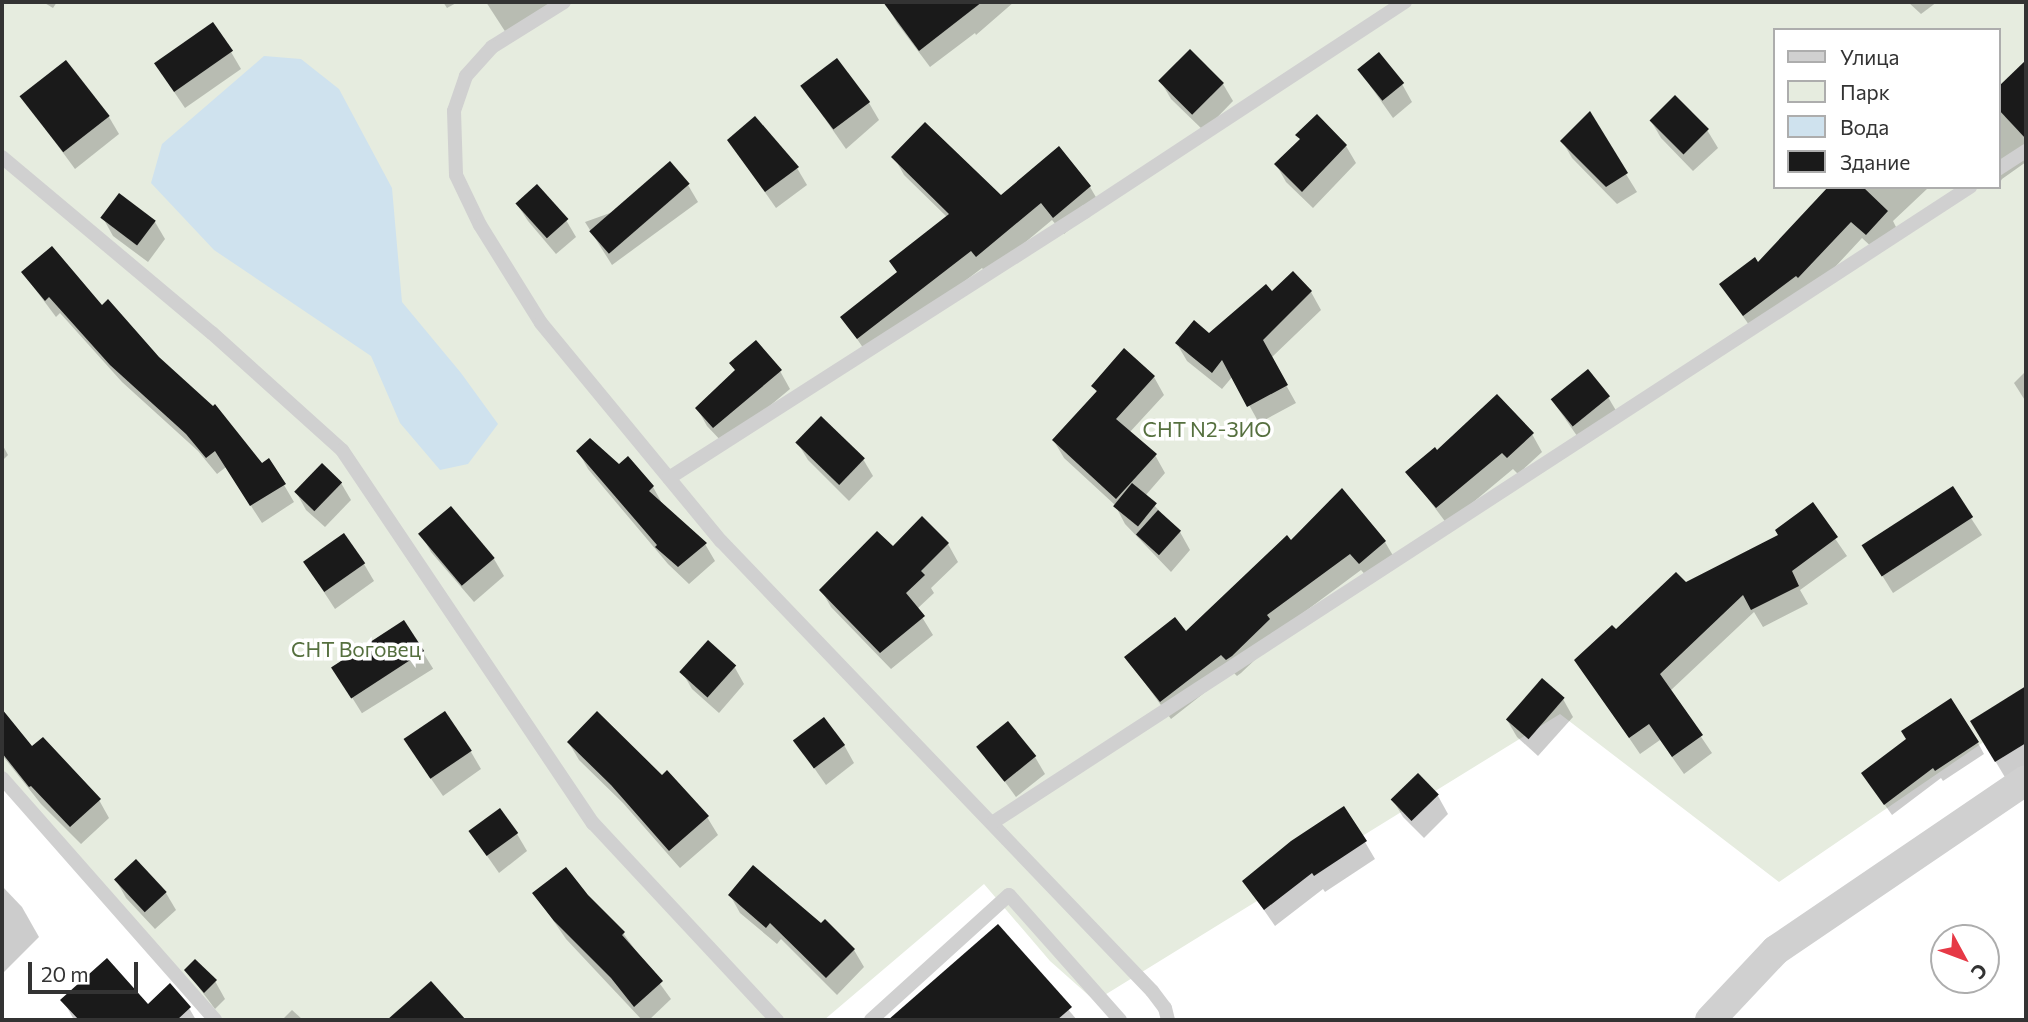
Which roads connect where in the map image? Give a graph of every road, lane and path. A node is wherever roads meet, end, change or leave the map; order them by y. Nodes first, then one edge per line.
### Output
1 (564, 2) edge
2 (1405, 2) edge
3 (2026, 150) edge
4 (2, 157) edge
5 (2000, 168) edge
6 (1967, 189) edge
7 (669, 478) junction
8 (2, 778) edge
9 (2026, 780) edge
10 (992, 823) junction
11 (215, 1020) edge
12 (777, 1020) edge
13 (871, 1020) edge
14 (1120, 1020) edge
15 (1168, 1020) edge
16 (1710, 1020) edge

1 - 7 lane
2 - 7 lane
3 - 5 lane
4 - 12 lane
6 - 10 lane
7 - 10 lane
8 - 11 lane
9 - 16 street
10 - 15 lane
13 - 14 lane

